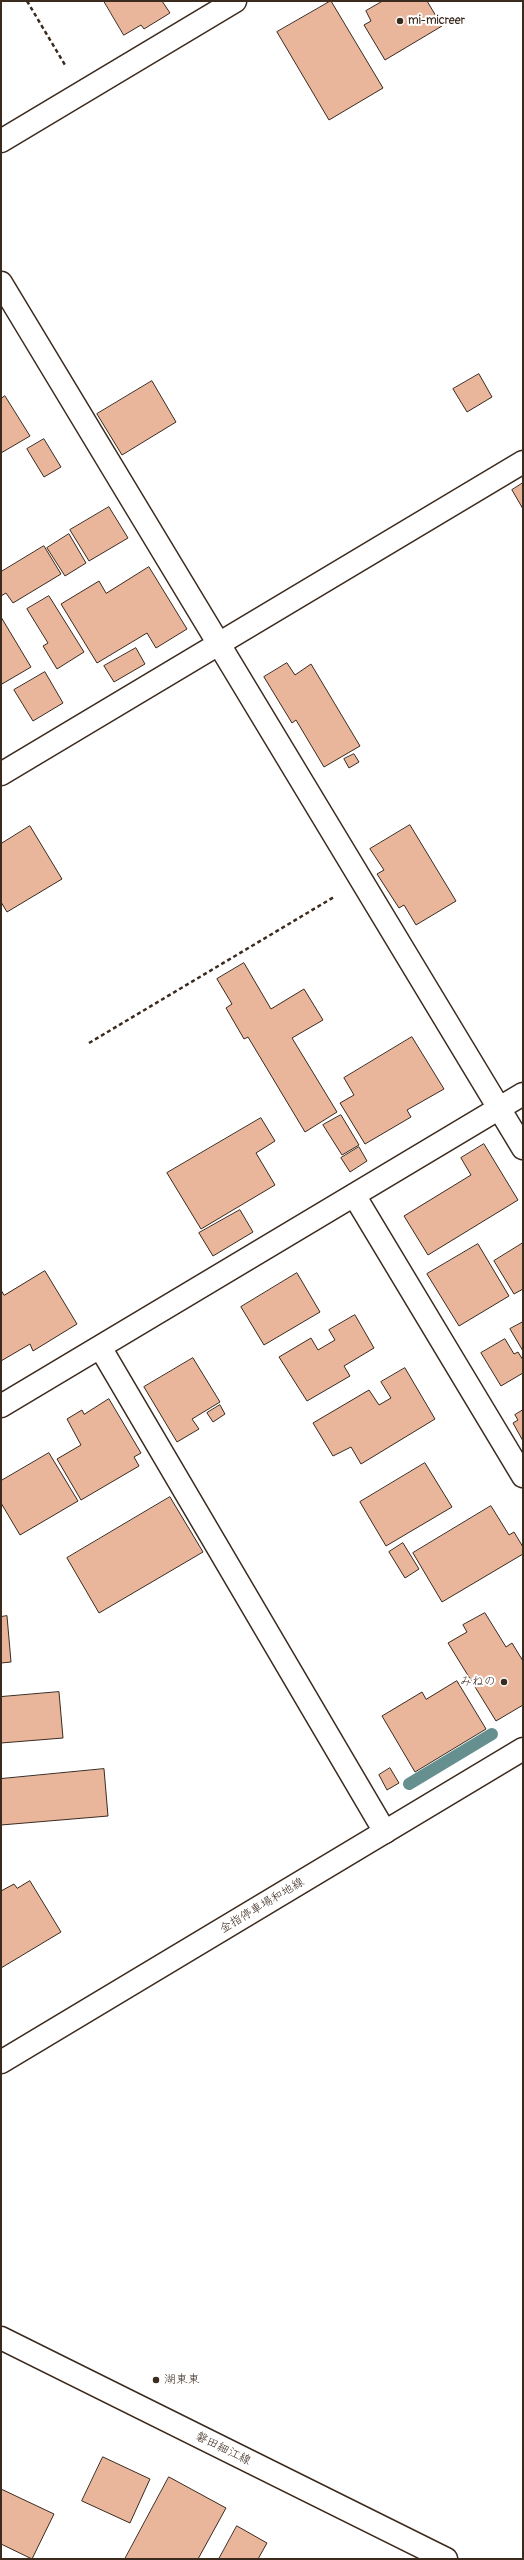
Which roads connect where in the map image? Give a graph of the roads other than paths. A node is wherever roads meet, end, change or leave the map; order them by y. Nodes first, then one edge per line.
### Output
1 (235, 1) edge
2 (1, 141) edge
3 (1, 284) edge
4 (523, 462) edge
5 (219, 644) junction
6 (1, 774) edge
7 (523, 1094) edge
8 (499, 1108) junction
9 (523, 1148) edge
10 (354, 1195) junction
11 (100, 1347) junction
12 (1, 1406) edge
13 (523, 1476) edge
14 (523, 1749) edge
15 (385, 1832) junction
16 (1, 2062) edge
17 (1, 2338) edge
18 (446, 2559) edge

1 - 2 street
3 - 5 street
4 - 5 street
5 - 6 street
5 - 8 street
7 - 8 street
8 - 9 street
8 - 10 street
10 - 11 street
10 - 13 street
11 - 12 street
11 - 15 street
14 - 15 street, 金指停車場和地線
15 - 16 street, 金指停車場和地線
17 - 18 street, 磐田細江線

